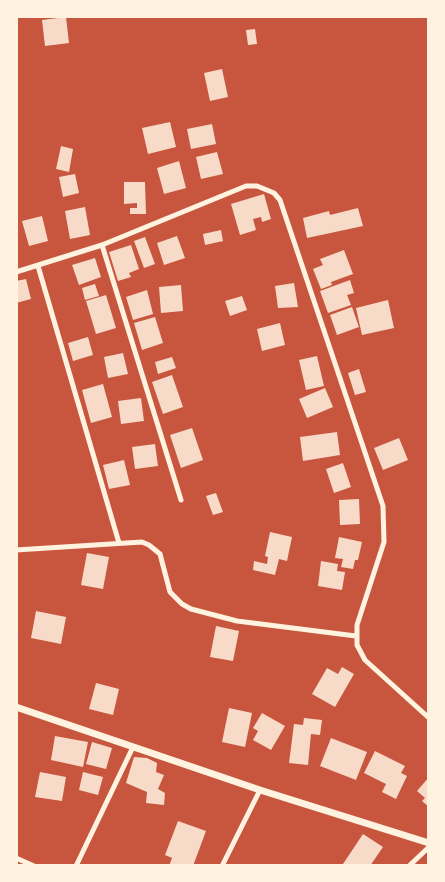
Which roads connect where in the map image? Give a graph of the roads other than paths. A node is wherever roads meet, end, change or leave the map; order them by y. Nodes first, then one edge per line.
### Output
1 (102, 245) junction
2 (38, 266) junction
3 (16, 272) edge
4 (181, 500) dead end
5 (119, 543) junction
6 (16, 550) edge
7 (356, 636) junction
8 (16, 707) edge
9 (429, 718) edge
10 (133, 747) junction
11 (260, 790) junction
12 (429, 845) edge
13 (16, 858) edge
14 (34, 866) edge
15 (76, 866) edge
16 (222, 866) edge
17 (409, 866) edge

1 - 2 street
1 - 4 street
1 - 7 street
2 - 3 street
2 - 5 street
5 - 6 street
5 - 7 street
7 - 9 street
8 - 10 street
10 - 11 street
10 - 15 street
11 - 12 street
11 - 16 street
12 - 17 street
13 - 14 street

